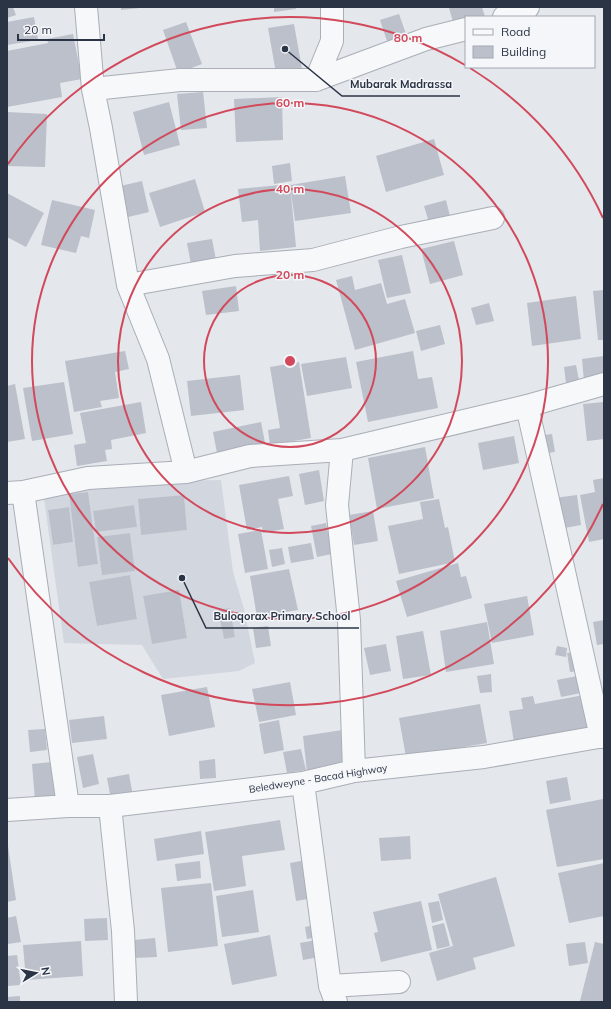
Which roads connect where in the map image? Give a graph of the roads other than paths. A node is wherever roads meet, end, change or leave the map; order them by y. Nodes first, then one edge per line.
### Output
1 (86, 7) edge
2 (332, 7) edge
3 (528, 7) edge
4 (507, 16) edge
5 (465, 29) edge
6 (316, 80) junction
7 (93, 89) junction
8 (493, 218) dead end
9 (128, 284) junction
10 (604, 384) edge
11 (527, 406) junction
12 (342, 450) junction
13 (186, 472) junction
14 (15, 492) edge
15 (603, 737) edge
16 (354, 771) junction
17 (303, 783) junction
18 (68, 806) junction
19 (110, 806) junction
20 (7, 810) edge
21 (399, 982) dead end
22 (333, 994) edge
23 (126, 1002) edge

1 - 7 street
2 - 6 street
3 - 4 street
5 - 6 street
6 - 7 street
7 - 9 street
8 - 9 street
9 - 13 street
10 - 11 street
11 - 12 street
11 - 15 street
12 - 13 street
12 - 16 street
13 - 14 street
14 - 18 street
15 - 16 street, Beledweyne - Bacad Highway
16 - 17 street, Beledweyne - Bacad Highway
17 - 19 street, Beledweyne - Bacad Highway
17 - 22 street
18 - 19 street, Beledweyne - Bacad Highway
18 - 20 street, Beledweyne - Bacad Highway
19 - 23 street
21 - 22 street

